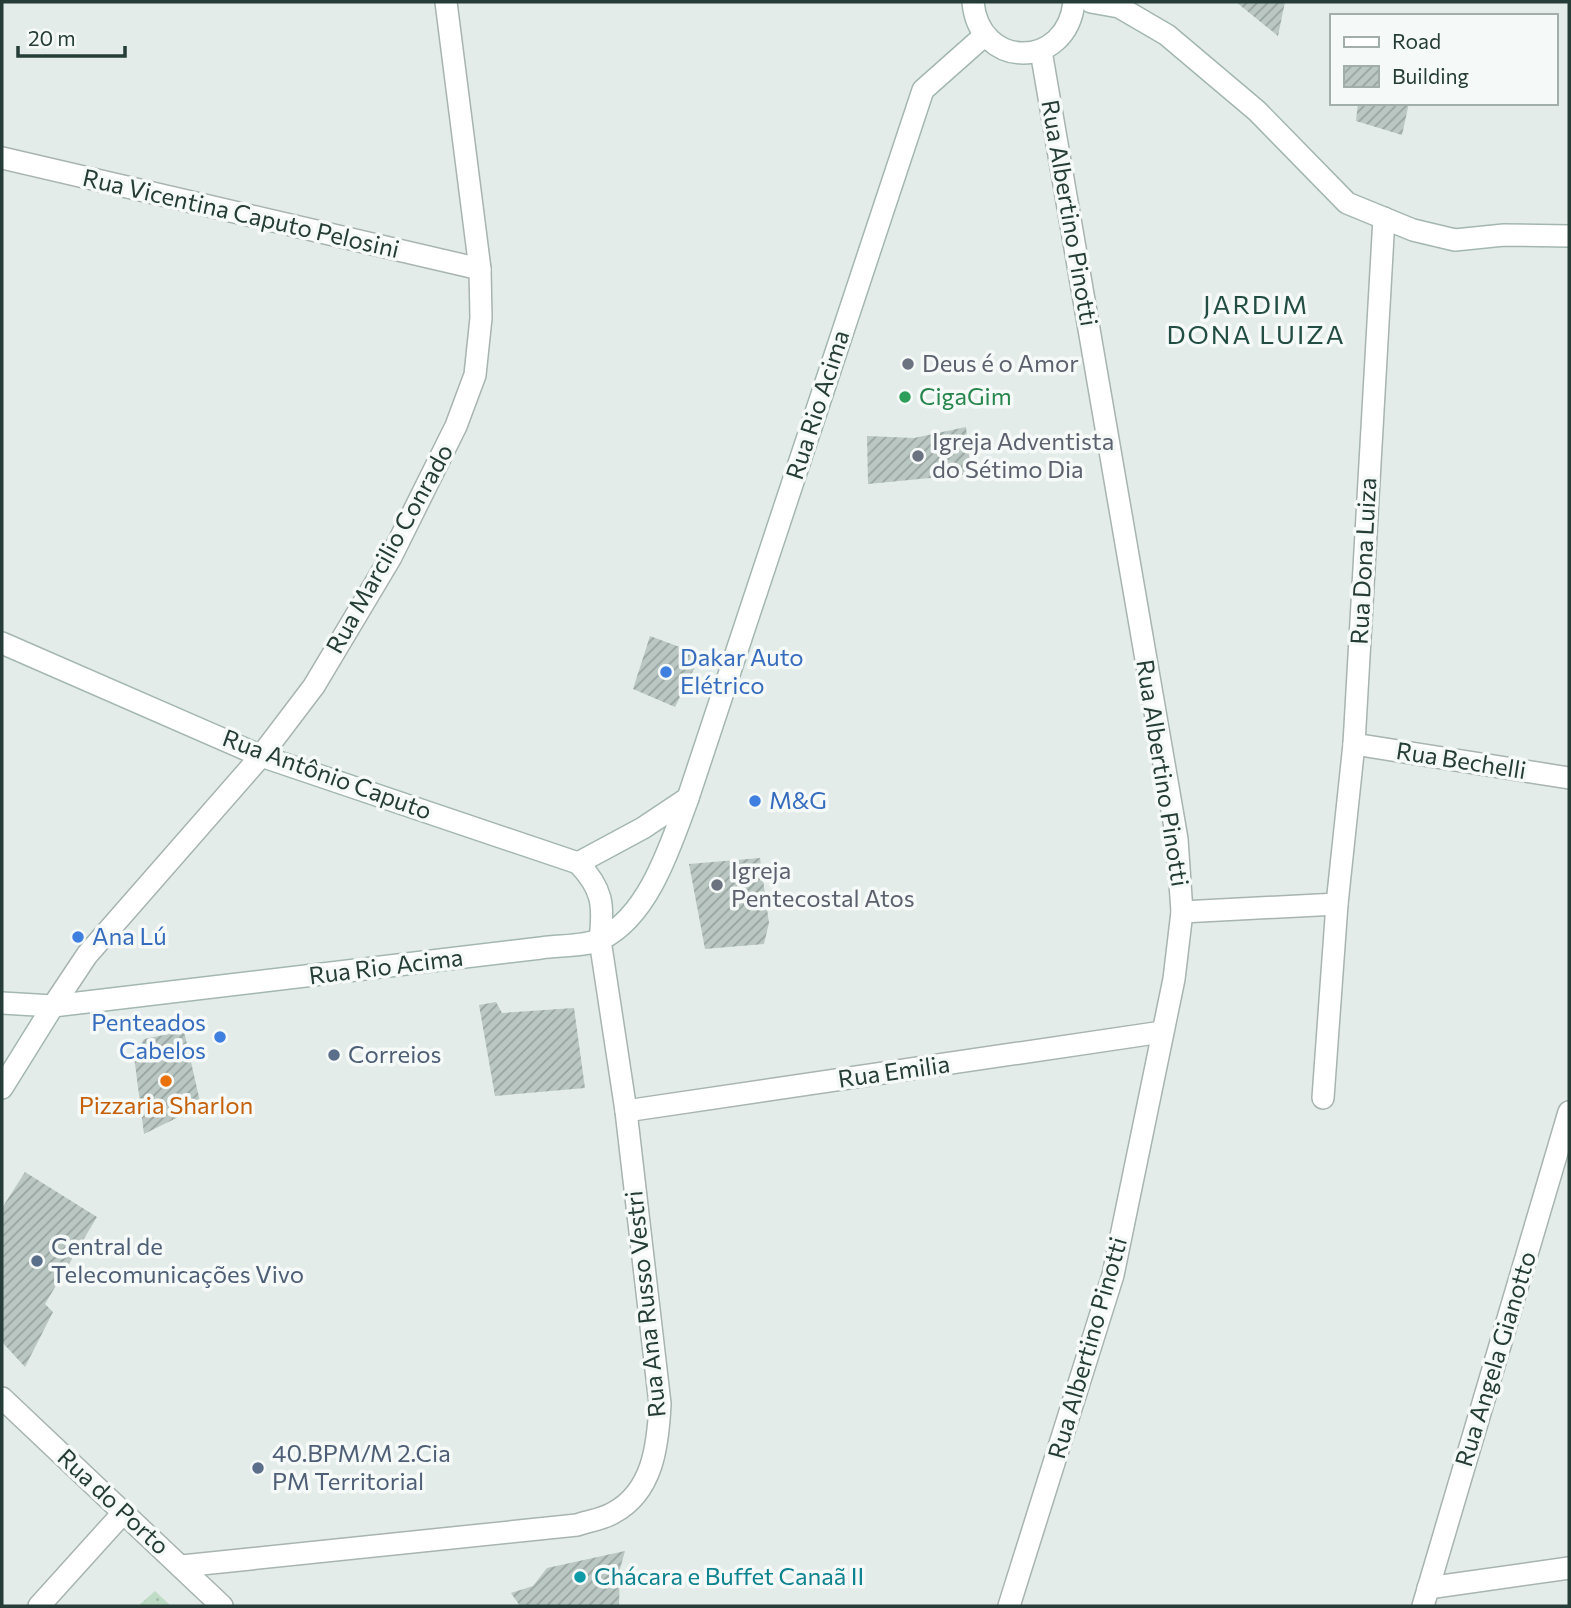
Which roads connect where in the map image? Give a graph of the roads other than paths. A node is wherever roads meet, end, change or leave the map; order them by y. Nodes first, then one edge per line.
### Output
1 (446, 2) edge
2 (973, 2) edge
3 (1074, 2) edge
4 (1091, 2) edge
5 (985, 35) junction
6 (1041, 51) junction
7 (2, 158) edge
8 (1384, 218) junction
9 (1569, 236) edge
10 (480, 269) junction
11 (2, 643) edge
12 (1354, 744) junction
13 (261, 756) junction
14 (1569, 778) edge
15 (688, 798) junction
16 (578, 863) junction
17 (1337, 904) junction
18 (1182, 912) junction
19 (600, 940) junction
20 (2, 1003) edge
21 (53, 1006) junction
22 (1162, 1032) junction
23 (2, 1088) edge
24 (1323, 1098) dead end
25 (626, 1111) junction
26 (1569, 1112) edge
27 (2, 1398) edge
28 (123, 1513) junction
29 (182, 1566) junction
30 (1569, 1568) edge
31 (1425, 1597) edge
32 (39, 1606) edge
33 (222, 1606) edge
34 (1009, 1606) edge

1 - 10 street, Rua Marcilio Conrado
2 - 5 street
3 - 6 street
4 - 8 street
5 - 6 street
5 - 15 street, Rua Rio Acima
6 - 18 street, Rua Albertino Pinotti
7 - 10 street, Rua Vicentina Caputo Pelosini
8 - 9 street
8 - 12 street, Rua Dona Luiza
10 - 13 street, Rua Marcilio Conrado
11 - 13 street, Rua Antônio Caputo
12 - 14 street, Rua Bechelli
12 - 17 street, Rua Dona Luiza
13 - 16 street, Rua Antônio Caputo
13 - 21 street, Rua Marcilio Conrado
15 - 16 street
15 - 19 street, Rua Rio Acima
16 - 19 street
17 - 18 street
17 - 24 street, Rua Dona Luiza
18 - 22 street, Rua Albertino Pinotti
19 - 21 street, Rua Rio Acima
19 - 25 street, Rua Ana Russo Vestri
20 - 21 street, Rua Rio Acima
21 - 23 street, Rua Marcilio Conrado
22 - 25 street, Rua Emilia
22 - 34 street, Rua Albertino Pinotti
25 - 29 street, Rua Ana Russo Vestri
26 - 31 street, Rua Angela Gianotto
27 - 28 street, Rua do Porto
28 - 29 street, Rua do Porto
28 - 32 street
29 - 33 street, Rua do Porto
30 - 31 street

